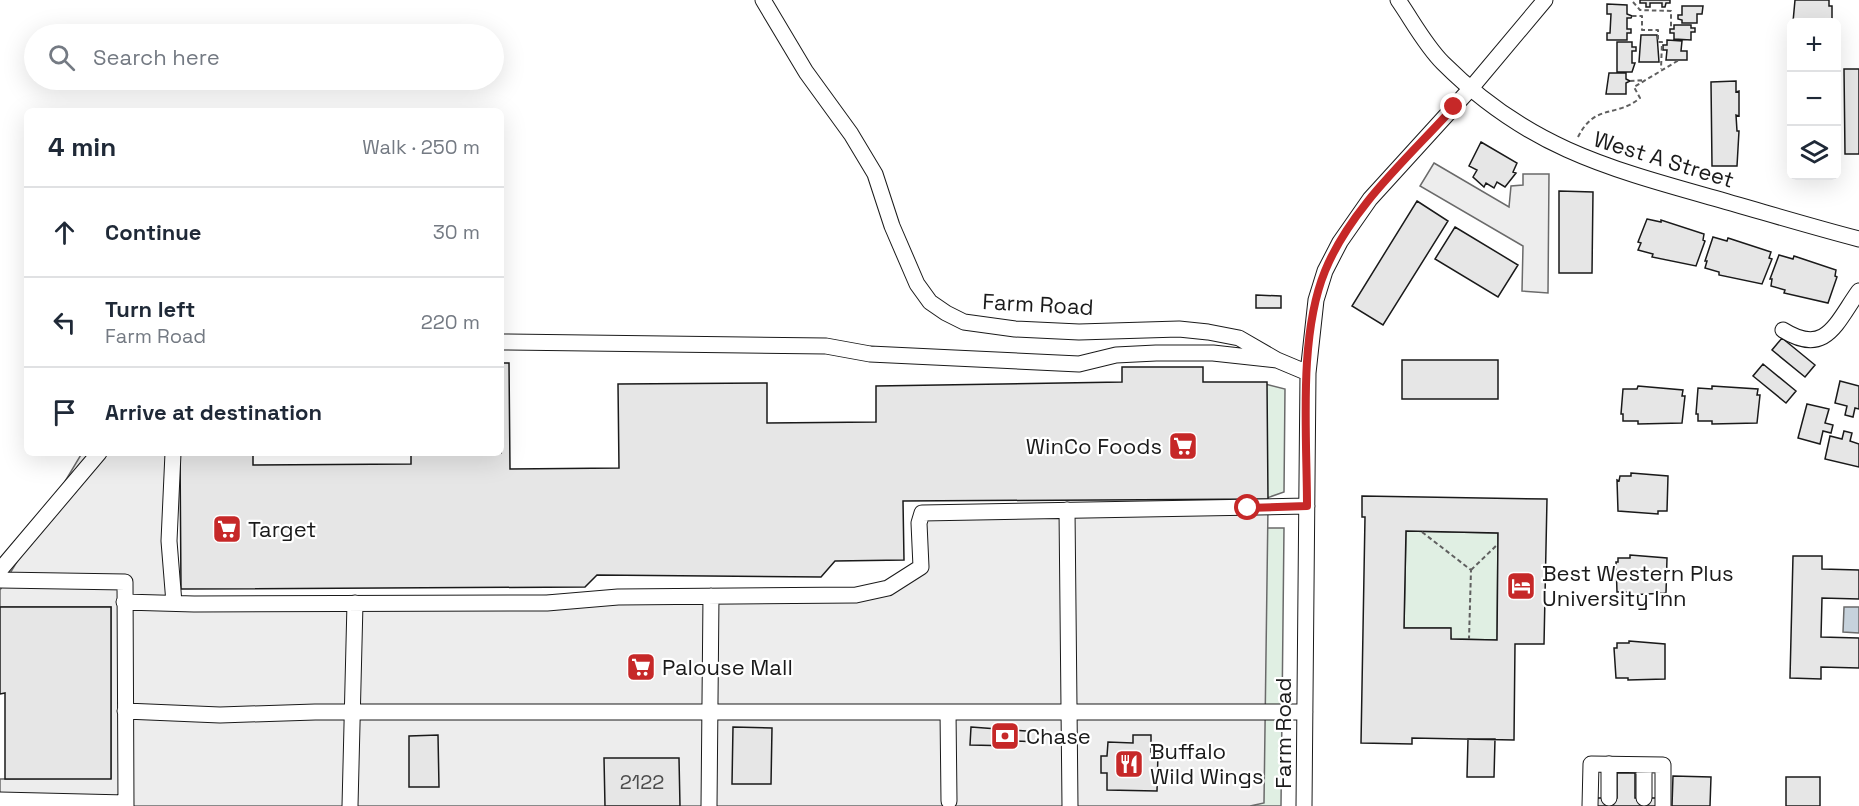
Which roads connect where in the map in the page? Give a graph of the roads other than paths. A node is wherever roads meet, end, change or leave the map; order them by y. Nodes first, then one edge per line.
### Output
1 (763, 0) edge
2 (1398, 0) edge
3 (1545, 0) edge
4 (1472, 87) junction
5 (1859, 239) edge
6 (1859, 291) edge
7 (1783, 330) dead end
8 (504, 342) edge
9 (1277, 360) junction
10 (1308, 373) junction
11 (96, 456) edge
12 (173, 456) edge
13 (1307, 506) junction
14 (1067, 510) junction
15 (0, 570) edge
16 (0, 580) edge
17 (711, 596) junction
18 (124, 602) junction
19 (174, 603) junction
20 (355, 603) junction
21 (125, 711) junction
22 (1069, 711) junction
23 (948, 712) junction
24 (1305, 712) junction
25 (711, 713) junction
26 (354, 714) junction
27 (1609, 764) junction
28 (1644, 765) junction
29 (1610, 798) dead end
30 (1644, 798) dead end
31 (0, 800) edge
32 (949, 801) dead end
33 (126, 804) edge
34 (350, 806) edge
35 (709, 806) edge
36 (1070, 806) edge
37 (1304, 806) edge
38 (1590, 806) edge
39 (1663, 806) edge

1 - 9 street, Farm Road
2 - 4 street, West A Street
3 - 4 street, Farm Road
4 - 5 street, West A Street
4 - 10 street, Farm Road
6 - 7 street
8 - 9 street
9 - 10 street, Farm Road
10 - 13 street, Farm Road
11 - 15 street
12 - 19 street
13 - 14 street
13 - 24 street, Farm Road
14 - 17 street
14 - 22 street
16 - 18 street
17 - 20 street
17 - 25 street
18 - 19 street
18 - 21 street
19 - 20 street
20 - 26 street
21 - 26 street
21 - 33 street
22 - 23 street
22 - 24 street
22 - 36 street
23 - 25 street
23 - 32 street
24 - 37 street, Farm Road
25 - 26 street
25 - 35 street
26 - 34 street
27 - 28 street
27 - 29 street
27 - 38 street
28 - 30 street
28 - 39 street
31 - 33 street

